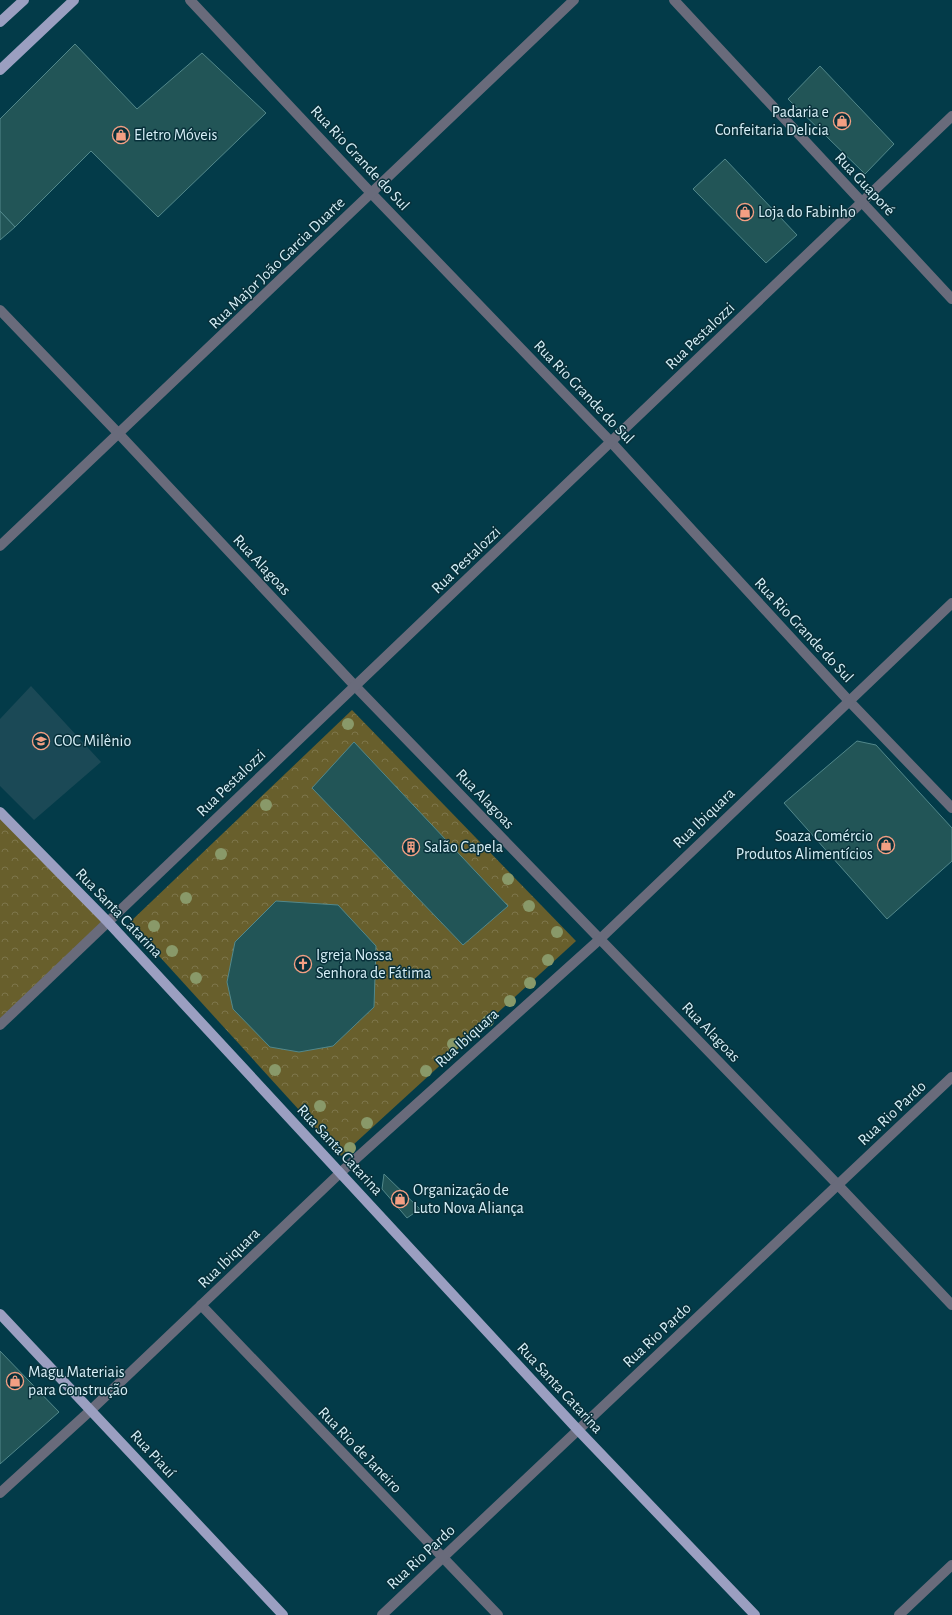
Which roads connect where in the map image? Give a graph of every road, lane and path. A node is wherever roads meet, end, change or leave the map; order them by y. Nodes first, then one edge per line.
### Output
1 (24, 0) edge
2 (74, 0) edge
3 (190, 0) edge
4 (574, 0) edge
5 (674, 0) edge
6 (0, 22) edge
7 (0, 70) edge
8 (952, 116) edge
9 (372, 194) junction
10 (862, 202) junction
11 (952, 299) edge
12 (0, 310) edge
13 (119, 434) junction
14 (611, 442) junction
15 (0, 546) edge
16 (952, 603) edge
17 (355, 686) junction
18 (849, 701) junction
19 (952, 808) edge
20 (0, 812) edge
21 (108, 922) junction
22 (600, 939) junction
23 (0, 1025) edge
24 (952, 1077) edge
25 (340, 1173) junction
26 (838, 1185) junction
27 (201, 1305) junction
28 (952, 1305) edge
29 (0, 1314) edge
30 (90, 1410) junction
31 (578, 1430) junction
32 (0, 1493) edge
33 (443, 1558) junction
34 (952, 1565) edge
35 (283, 1615) edge
36 (382, 1615) edge
37 (498, 1615) edge
38 (755, 1615) edge
39 (899, 1615) edge

1 - 6 main road
2 - 7 main road
3 - 9 street, Rua Rio Grande do Sul
4 - 9 street, Rua Major João Garcia Duarte
5 - 10 street, Rua Guaporé
8 - 10 street, Rua Pestalozzi
9 - 13 street, Rua Major João Garcia Duarte
9 - 14 street, Rua Rio Grande do Sul
10 - 11 street, Rua Guaporé
10 - 14 street, Rua Pestalozzi
12 - 13 street, Rua Alagoas
13 - 15 street, Rua Major João Garcia Duarte
13 - 17 street, Rua Alagoas
14 - 17 street, Rua Pestalozzi
14 - 18 street, Rua Rio Grande do Sul
16 - 18 street, Rua Ibiquara
17 - 21 street, Rua Pestalozzi
17 - 22 street, Rua Alagoas
18 - 19 street, Rua Rio Grande do Sul
18 - 22 street, Rua Ibiquara
20 - 21 main road, Rua Santa Catarina
21 - 23 street, Rua Pestalozzi
21 - 25 main road, Rua Santa Catarina
22 - 25 street, Rua Ibiquara
22 - 26 street, Rua Alagoas
24 - 26 street, Rua Rio Pardo
25 - 27 street, Rua Ibiquara
25 - 31 main road, Rua Santa Catarina
26 - 28 street, Rua Alagoas
26 - 31 street, Rua Rio Pardo
27 - 30 street, Rua Ibiquara
27 - 33 street, Rua Rio de Janeiro
29 - 30 main road, Rua Piauí
30 - 32 street, Rua Ibiquara
30 - 35 main road, Rua Piauí
31 - 33 street, Rua Rio Pardo
31 - 38 main road, Rua Santa Catarina
33 - 36 street, Rua Rio Pardo
33 - 37 street, Rua Rio de Janeiro
34 - 39 street

